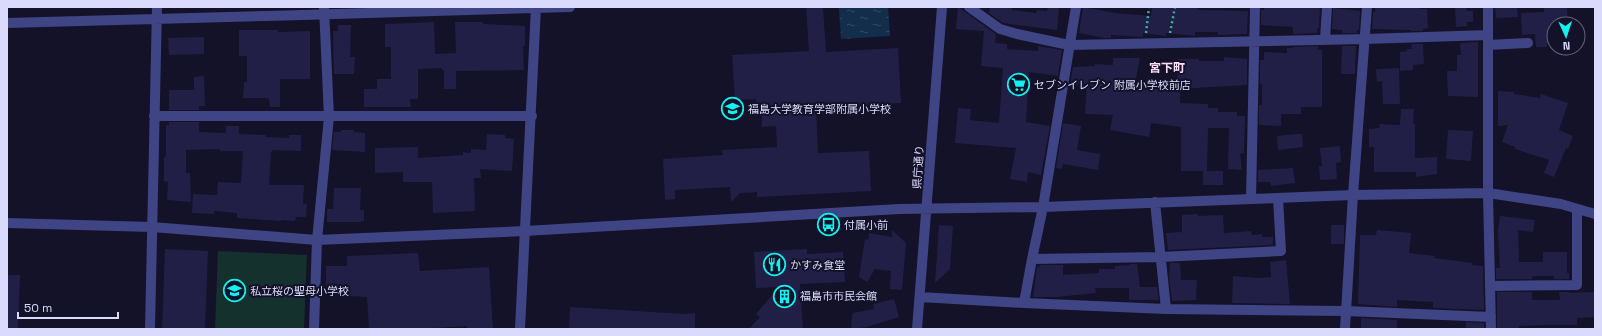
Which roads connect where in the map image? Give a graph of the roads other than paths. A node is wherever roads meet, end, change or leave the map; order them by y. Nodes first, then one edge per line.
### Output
1 (157, 7) edge
2 (570, 7) edge
3 (942, 7) edge
4 (969, 7) edge
5 (1076, 7) edge
6 (1255, 7) edge
7 (1326, 7) edge
8 (1367, 7) edge
9 (1488, 7) edge
10 (536, 8) edge
11 (324, 11) edge
12 (156, 18) junction
13 (7, 23) edge
14 (1488, 35) junction
15 (1325, 39) junction
16 (1365, 39) junction
17 (1254, 42) junction
18 (1528, 44) dead end
19 (1070, 45) junction
20 (1488, 45) junction
21 (154, 116) junction
22 (532, 116) junction
23 (329, 117) junction
24 (1488, 193) junction
25 (1353, 196) junction
26 (1278, 198) junction
27 (1251, 199) junction
28 (1155, 202) junction
29 (1043, 207) junction
30 (1577, 209) junction
31 (927, 210) junction
32 (1595, 214) edge
33 (7, 223) edge
34 (152, 227) junction
35 (525, 231) junction
36 (317, 240) junction
37 (1161, 257) junction
38 (1032, 259) junction
39 (1491, 286) junction
40 (920, 297) junction
41 (1024, 303) junction
42 (1166, 309) junction
43 (1346, 311) junction
44 (1491, 317) junction
45 (150, 329) edge
46 (314, 329) edge
47 (520, 329) edge
48 (917, 329) edge
49 (1345, 329) edge
50 (1491, 329) edge

1 - 12 street
2 - 10 street
3 - 31 street, 県庁通り
4 - 19 street
5 - 19 street
6 - 17 street
7 - 15 street
8 - 16 street
9 - 14 street
10 - 11 street
10 - 22 street
11 - 12 street
11 - 23 street
12 - 13 street
12 - 21 street
14 - 16 street
14 - 20 street
15 - 16 street
15 - 17 street
16 - 25 street
17 - 19 street
17 - 27 street
18 - 20 street
19 - 29 street
20 - 24 street
21 - 23 street
21 - 34 street
22 - 23 street
22 - 35 street
23 - 36 street
24 - 25 street
24 - 30 street
24 - 39 street
25 - 26 street
25 - 43 street
26 - 27 street
26 - 37 street
27 - 28 street
28 - 29 street
28 - 37 street
29 - 31 street
29 - 38 street
30 - 32 street
30 - 39 street
31 - 35 street
31 - 40 street, 県庁通り
33 - 34 street
34 - 36 street
34 - 45 street
35 - 36 street
35 - 47 street
36 - 46 street
37 - 38 street
37 - 42 street
38 - 41 street
39 - 44 street
40 - 41 street
40 - 48 street, 県庁通り
41 - 42 street
42 - 43 street
43 - 44 street
43 - 49 street
44 - 50 street

